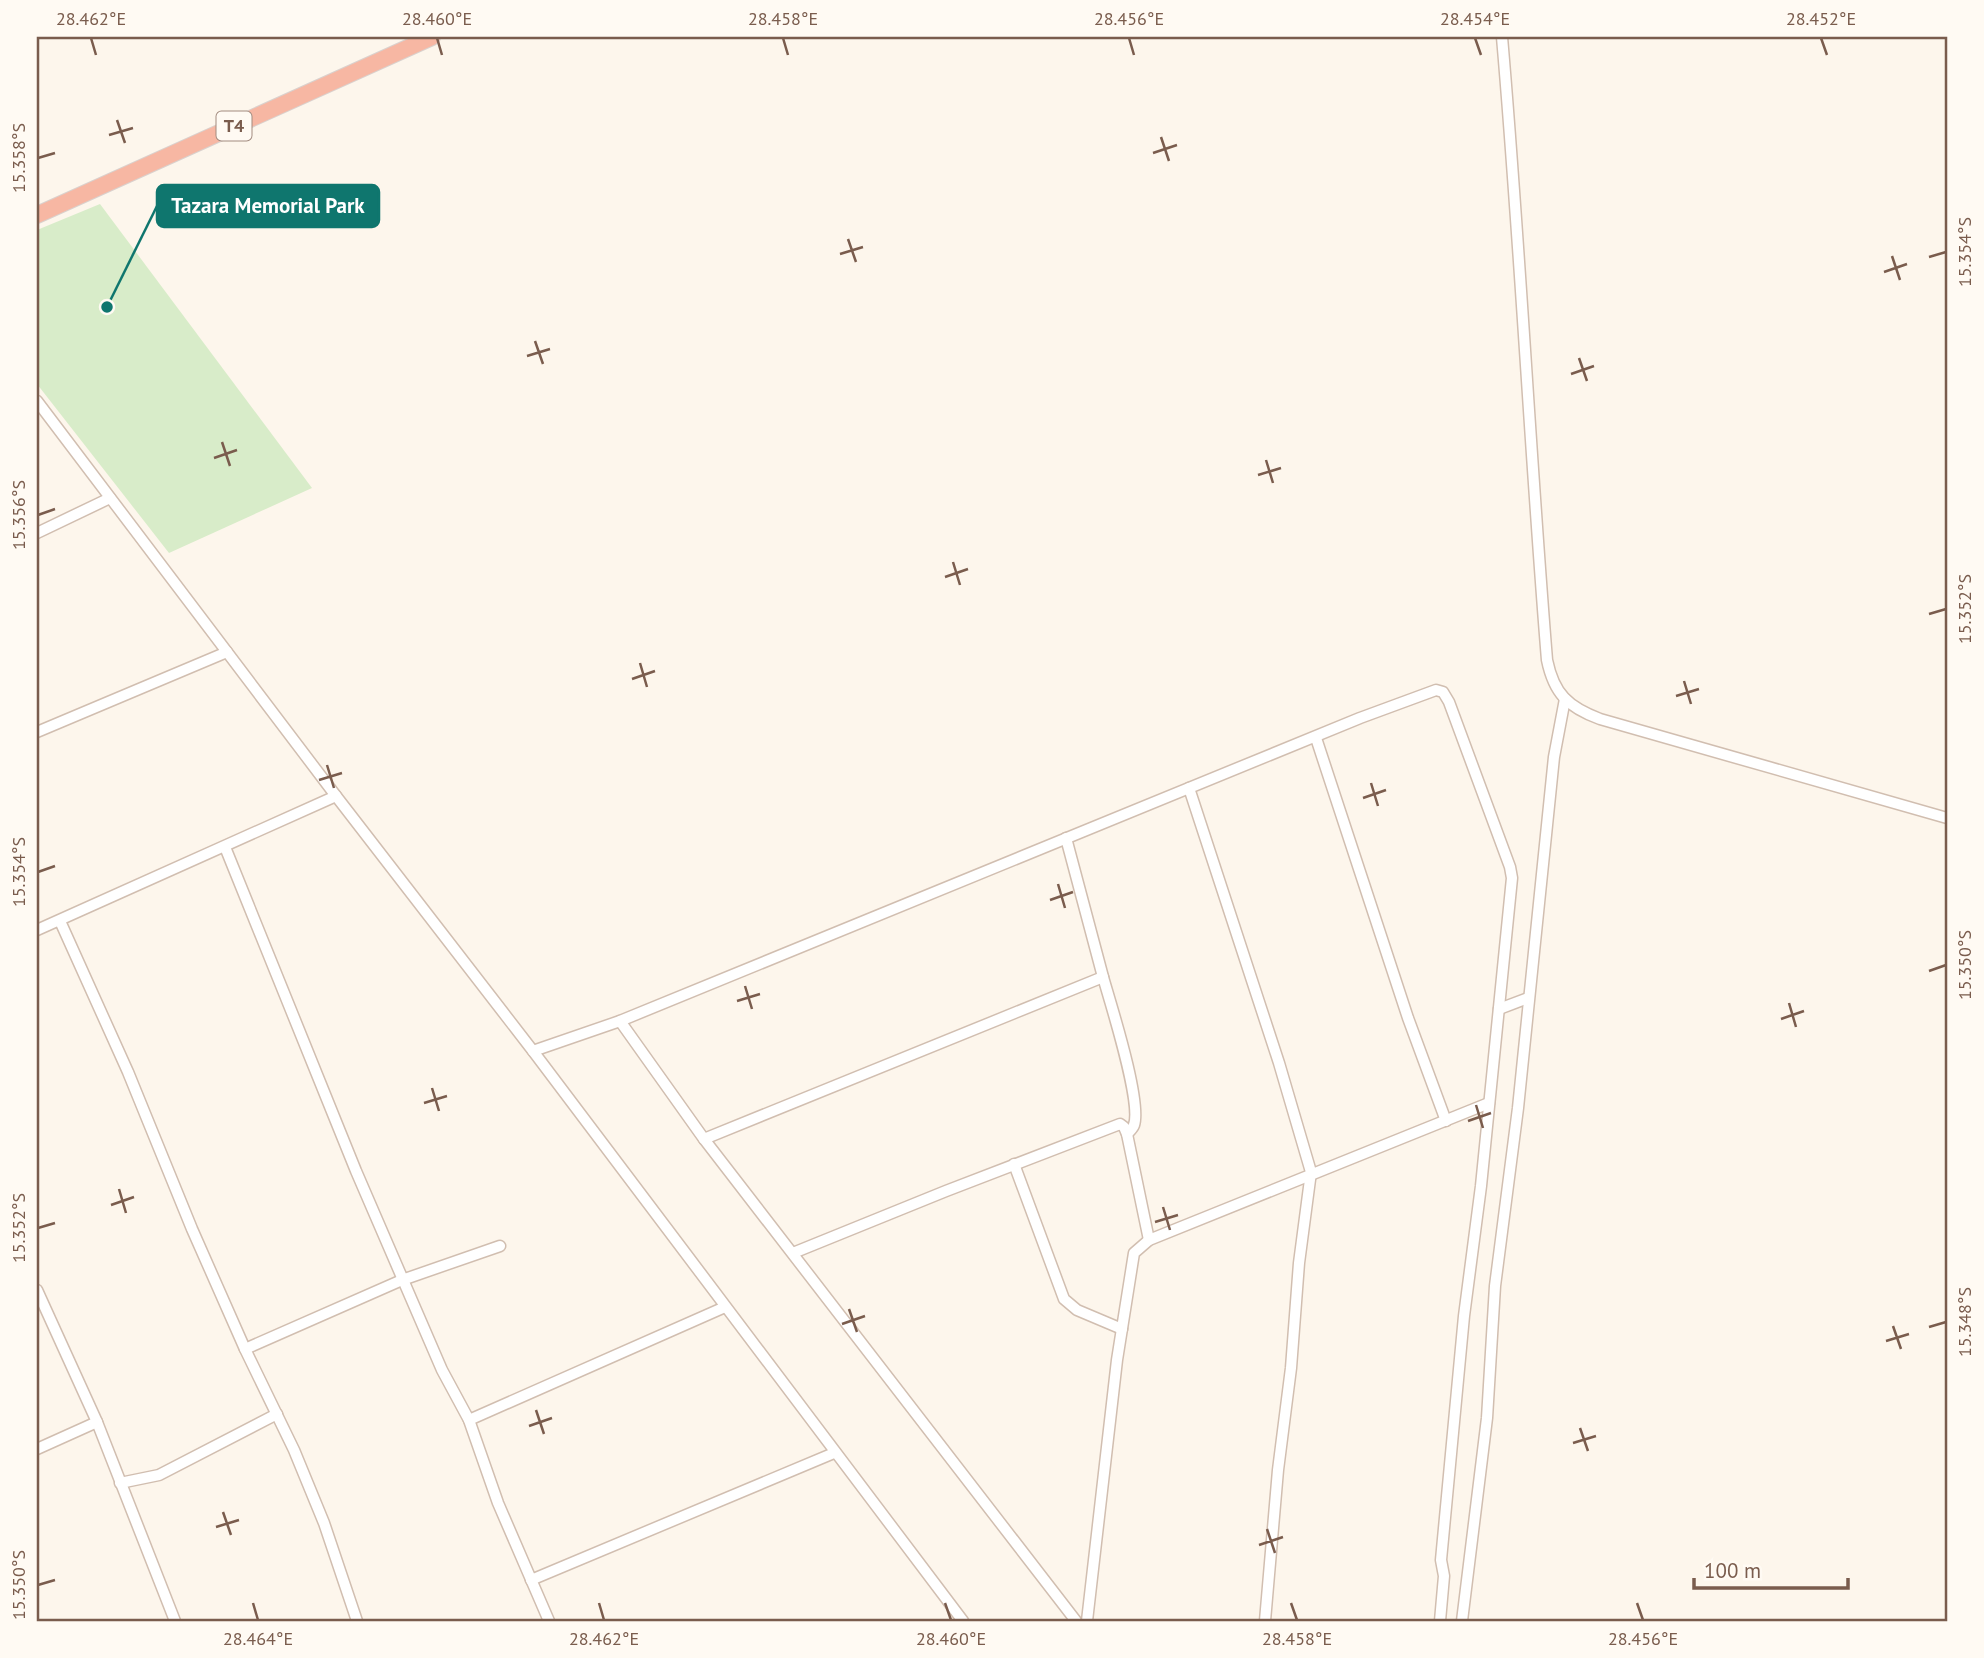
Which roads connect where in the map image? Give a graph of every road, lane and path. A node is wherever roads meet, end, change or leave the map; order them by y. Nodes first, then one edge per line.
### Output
1 (432, 37) edge
2 (1502, 37) edge
3 (37, 215) edge
4 (37, 401) edge
5 (110, 498) junction
6 (37, 533) edge
7 (227, 653) junction
8 (1565, 699) junction
9 (37, 732) edge
10 (1316, 738) junction
11 (1189, 788) junction
12 (336, 796) junction
13 (1947, 818) edge
14 (1066, 838) junction
15 (225, 847) junction
16 (60, 921) junction
17 (38, 927) edge
18 (1103, 977) junction
19 (1528, 999) junction
20 (1499, 1009) junction
21 (620, 1021) junction
22 (533, 1051) junction
23 (1489, 1103) junction
24 (1446, 1121) junction
25 (1127, 1134) junction
26 (704, 1139) junction
27 (1014, 1164) junction
28 (1310, 1176) junction
29 (1149, 1240) junction
30 (500, 1246) dead end
31 (793, 1254) junction
32 (402, 1280) junction
33 (37, 1290) edge
34 (725, 1307) junction
35 (1122, 1329) junction
36 (245, 1349) junction
37 (277, 1414) junction
38 (469, 1420) junction
39 (97, 1422) junction
40 (37, 1448) edge
41 (834, 1453) junction
42 (120, 1483) junction
43 (531, 1580) junction
44 (175, 1621) edge
45 (357, 1621) edge
46 (549, 1621) edge
47 (963, 1621) edge
48 (1076, 1621) edge
49 (1087, 1621) edge
50 (1265, 1621) edge
51 (1440, 1621) edge
52 (1462, 1621) edge

1 - 3 highway, T4
2 - 8 street
4 - 5 street
5 - 6 street
5 - 7 street
7 - 9 street
7 - 12 street
8 - 13 street
8 - 19 street
10 - 11 street
10 - 20 street
10 - 24 street
11 - 14 street
11 - 28 street
12 - 15 street
12 - 22 street
14 - 18 street
14 - 21 street
15 - 16 street
15 - 32 street
16 - 17 street
16 - 36 street
18 - 25 street
18 - 26 street
19 - 20 street
19 - 52 street
20 - 23 street
21 - 22 street
21 - 26 street
22 - 34 street
23 - 24 street
23 - 51 street
24 - 28 street
25 - 27 street
25 - 29 street
26 - 31 street
27 - 31 street
27 - 35 street
28 - 29 street
28 - 50 street
29 - 35 street
30 - 32 street
31 - 48 street
32 - 36 street
32 - 38 street
33 - 39 street
34 - 38 street
34 - 41 street
35 - 49 street
36 - 37 street
37 - 42 street
37 - 45 street
38 - 43 street
39 - 40 street
39 - 42 street
41 - 43 street
41 - 47 street
42 - 44 street
43 - 46 street

